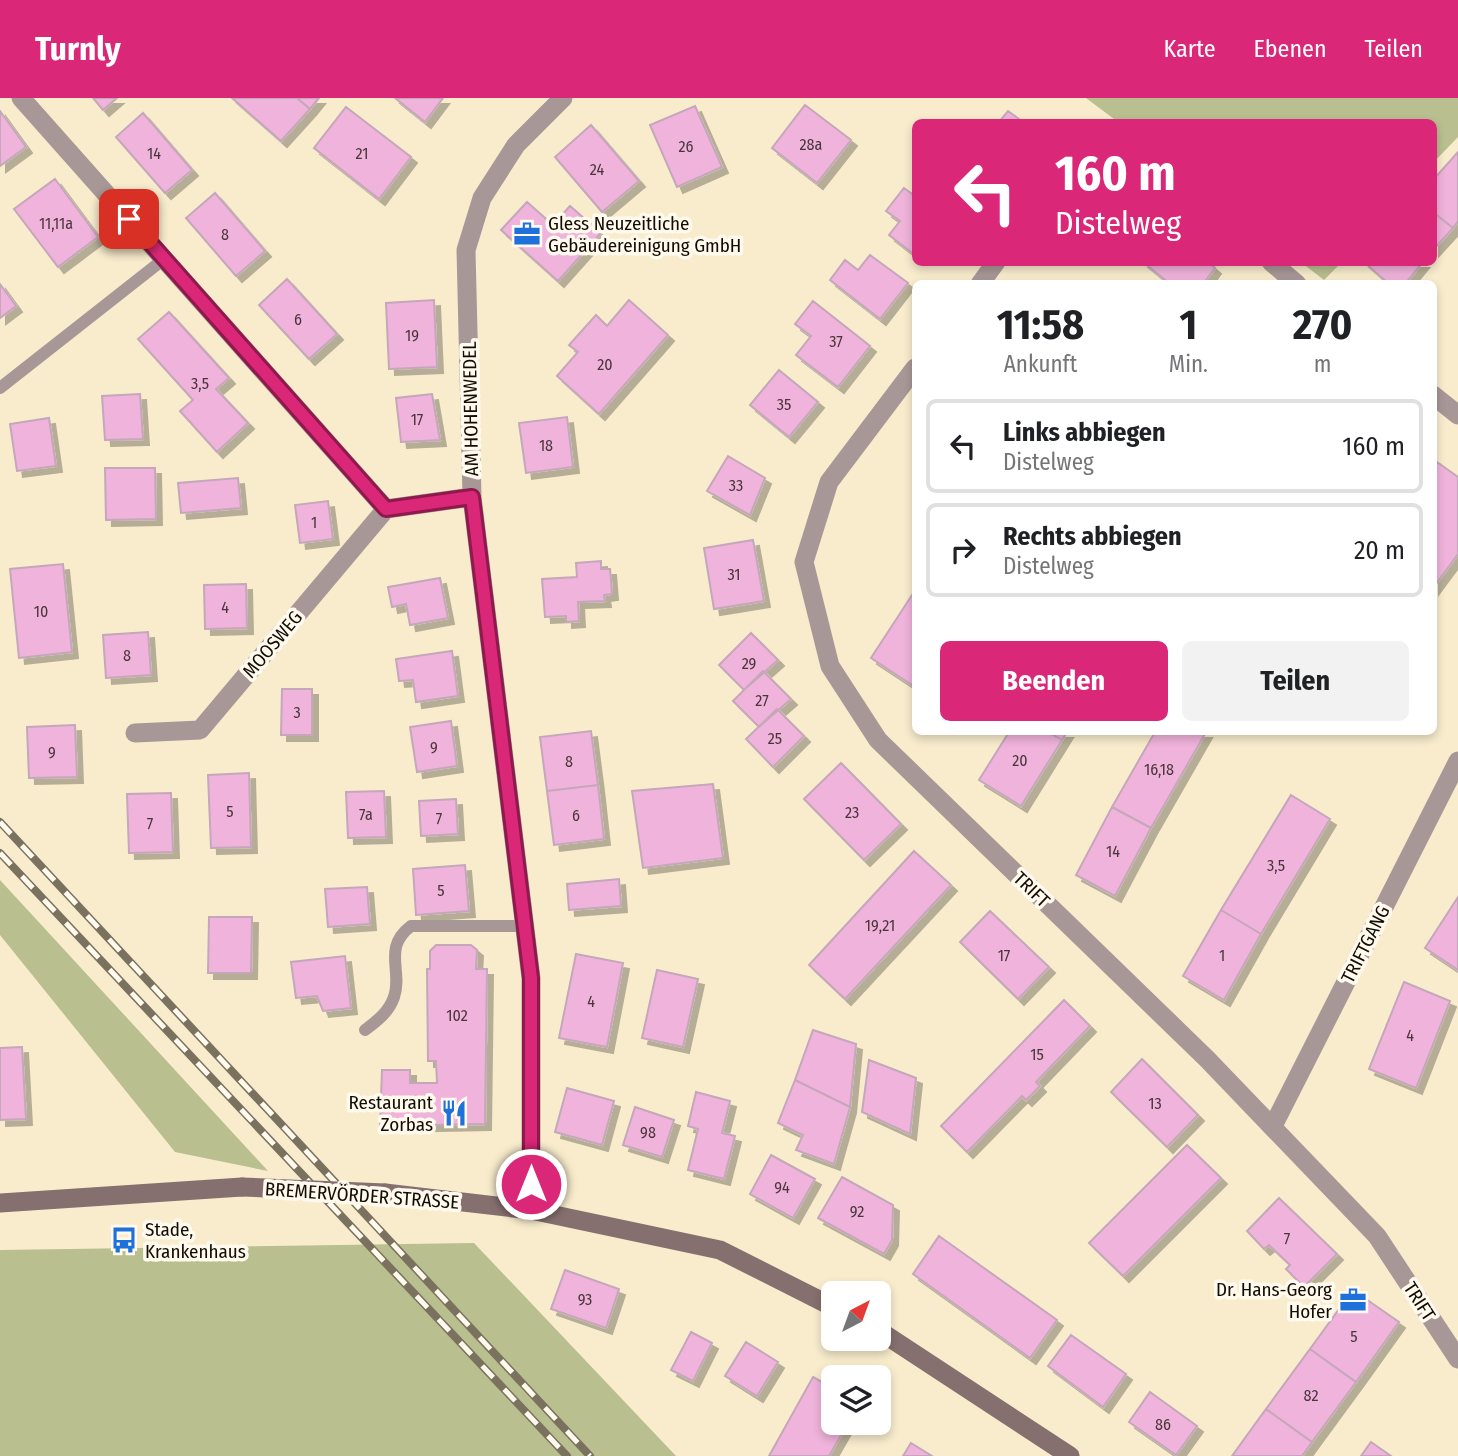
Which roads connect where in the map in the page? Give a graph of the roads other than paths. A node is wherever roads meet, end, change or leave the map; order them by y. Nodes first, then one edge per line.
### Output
1 (21, 98) edge
2 (563, 98) edge
3 (164, 259) junction
4 (1276, 266) edge
5 (1292, 280) edge
6 (912, 372) edge
7 (0, 388) edge
8 (1437, 398) edge
9 (1458, 415) edge
10 (472, 497) junction
11 (386, 509) junction
12 (135, 733) dead end
13 (1458, 761) edge
14 (524, 926) junction
15 (365, 1030) dead end
16 (1273, 1126) junction
17 (0, 1203) edge
18 (531, 1210) junction
19 (821, 1301) edge
20 (891, 1339) edge
21 (1458, 1359) edge
22 (1070, 1456) edge

1 - 3 street
2 - 10 street, AM HOHENWEDEL
3 - 7 lane
3 - 11 street
4 - 5 street
6 - 16 street, TRIFT
8 - 9 street
10 - 11 street
10 - 14 street, AM HOHENWEDEL
11 - 12 street, MOOSWEG
13 - 16 street, TRIFTGANG
14 - 15 lane
14 - 18 street, AM HOHENWEDEL
16 - 21 street, TRIFT
17 - 18 main road, BREMERVÖRDER STRASSE, bridge
18 - 19 main road, BREMERVÖRDER STRASSE
20 - 22 main road

